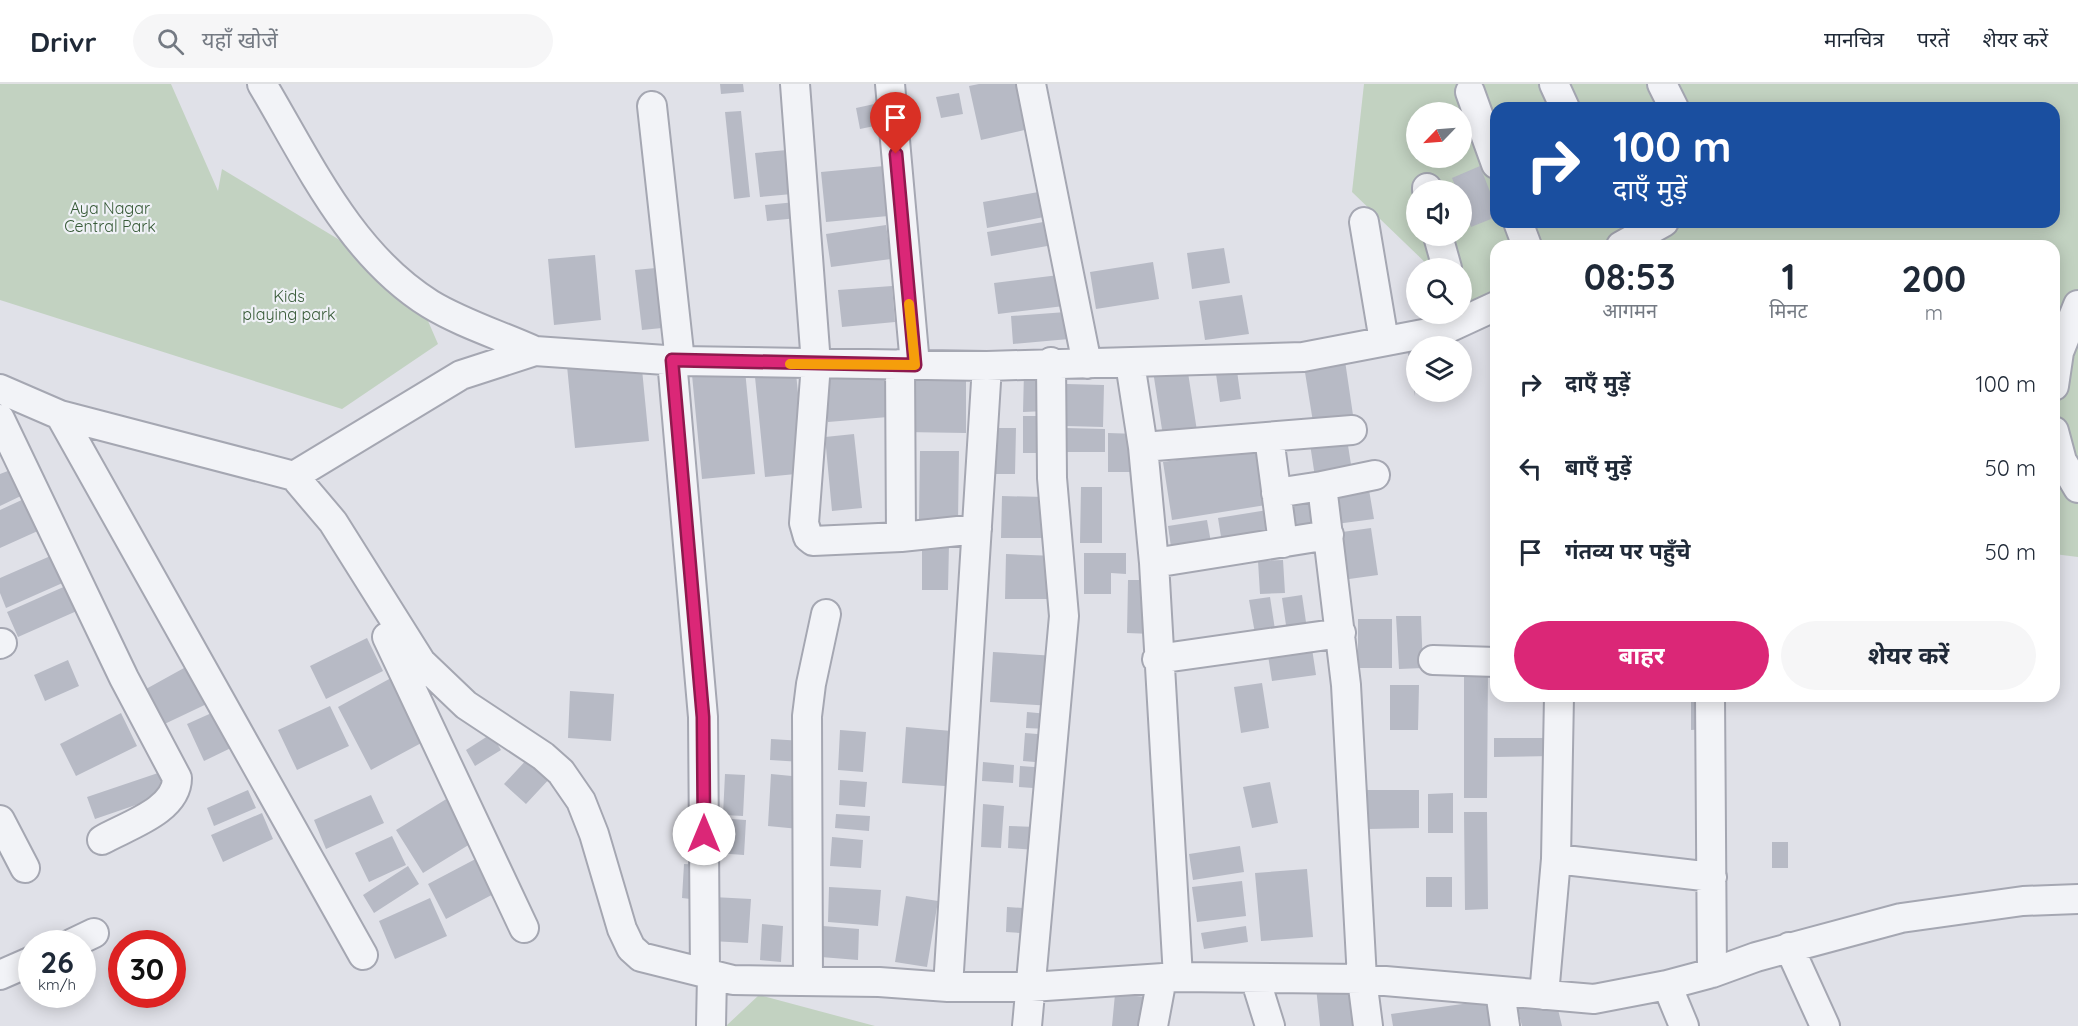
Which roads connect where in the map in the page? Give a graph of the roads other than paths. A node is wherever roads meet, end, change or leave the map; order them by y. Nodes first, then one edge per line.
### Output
1 (262, 84) edge
2 (795, 84) edge
3 (890, 84) edge
4 (1031, 84) edge
5 (1554, 84) edge
6 (1662, 84) edge
7 (1470, 92) dead end
8 (1562, 102) edge
9 (1671, 102) edge
10 (652, 106) dead end
11 (1490, 147) edge
12 (1364, 222) dead end
13 (1648, 228) edge
14 (1624, 237) edge
15 (2078, 305) edge
16 (1490, 308) edge
17 (1472, 314) edge
18 (1452, 324) edge
19 (1384, 341) junction
20 (2060, 350) edge
21 (535, 351) junction
22 (676, 361) junction
23 (1051, 362) junction
24 (1130, 363) junction
25 (816, 364) junction
26 (1087, 364) junction
27 (908, 365) junction
28 (987, 366) junction
29 (0, 389) edge
30 (60, 415) junction
31 (0, 419) edge
32 (1352, 430) dead end
33 (1269, 437) junction
34 (1143, 447) junction
35 (2060, 454) edge
36 (1375, 475) dead end
37 (294, 476) junction
38 (1322, 486) junction
39 (2078, 488) edge
40 (1276, 493) junction
41 (333, 522) junction
42 (977, 529) junction
43 (1329, 535) junction
44 (901, 537) junction
45 (1283, 543) junction
46 (1154, 563) junction
47 (826, 614) dead end
48 (1341, 633) junction
49 (1157, 659) junction
50 (1433, 660) dead end
51 (1490, 662) edge
52 (1559, 702) edge
53 (1710, 702) edge
54 (0, 820) edge
55 (102, 840) dead end
56 (1556, 859) junction
57 (25, 868) dead end
58 (1712, 877) junction
59 (2078, 899) edge
60 (524, 928) dead end
61 (1789, 947) junction
62 (363, 955) dead end
63 (18, 967) edge
64 (1712, 973) junction
65 (708, 974) junction
66 (0, 975) edge
67 (1170, 978) junction
68 (1256, 978) junction
69 (1362, 979) junction
70 (808, 981) junction
71 (1667, 985) junction
72 (948, 987) junction
73 (1031, 987) junction
74 (1500, 991) junction
75 (1544, 995) junction
76 (711, 1026) edge
77 (1027, 1026) edge
78 (1154, 1026) edge
79 (1270, 1026) edge
80 (1368, 1026) edge
81 (1505, 1026) edge
82 (1684, 1026) edge
83 (1825, 1026) edge

1 - 21 street
2 - 25 street
3 - 27 street
4 - 26 street
5 - 8 street
6 - 9 street
7 - 11 street
10 - 22 street
12 - 19 street
13 - 14 street
15 - 20 street
16 - 17 street
18 - 19 street
19 - 24 street
21 - 22 street
21 - 37 street
22 - 25 street
22 - 65 street
23 - 26 street
23 - 28 street
23 - 73 street
24 - 26 street
24 - 34 street
25 - 27 street
25 - 44 street
27 - 28 street
27 - 44 street
28 - 42 street
29 - 30 street
30 - 37 street
30 - 62 street
31 - 55 street
32 - 33 street
33 - 34 street
33 - 40 street
34 - 46 street
35 - 39 street
36 - 38 street
37 - 41 street
38 - 40 street
38 - 43 street
40 - 45 street
41 - 60 street
41 - 65 street
42 - 44 street
42 - 72 street
43 - 45 street
43 - 48 street
45 - 46 street
46 - 49 street
47 - 70 street
48 - 49 street
48 - 69 street
49 - 67 street
50 - 51 street
52 - 56 street
53 - 58 street
54 - 57 street
56 - 58 street
56 - 75 street
58 - 64 street
59 - 61 street
61 - 64 street
61 - 83 street
63 - 66 street
64 - 71 street
65 - 70 street
65 - 76 street
67 - 68 street
67 - 73 street
67 - 78 street
68 - 69 street
68 - 79 street
69 - 74 street
69 - 80 street
70 - 72 street
71 - 75 street
71 - 82 street
72 - 73 street
73 - 77 street
74 - 75 street
74 - 81 street

